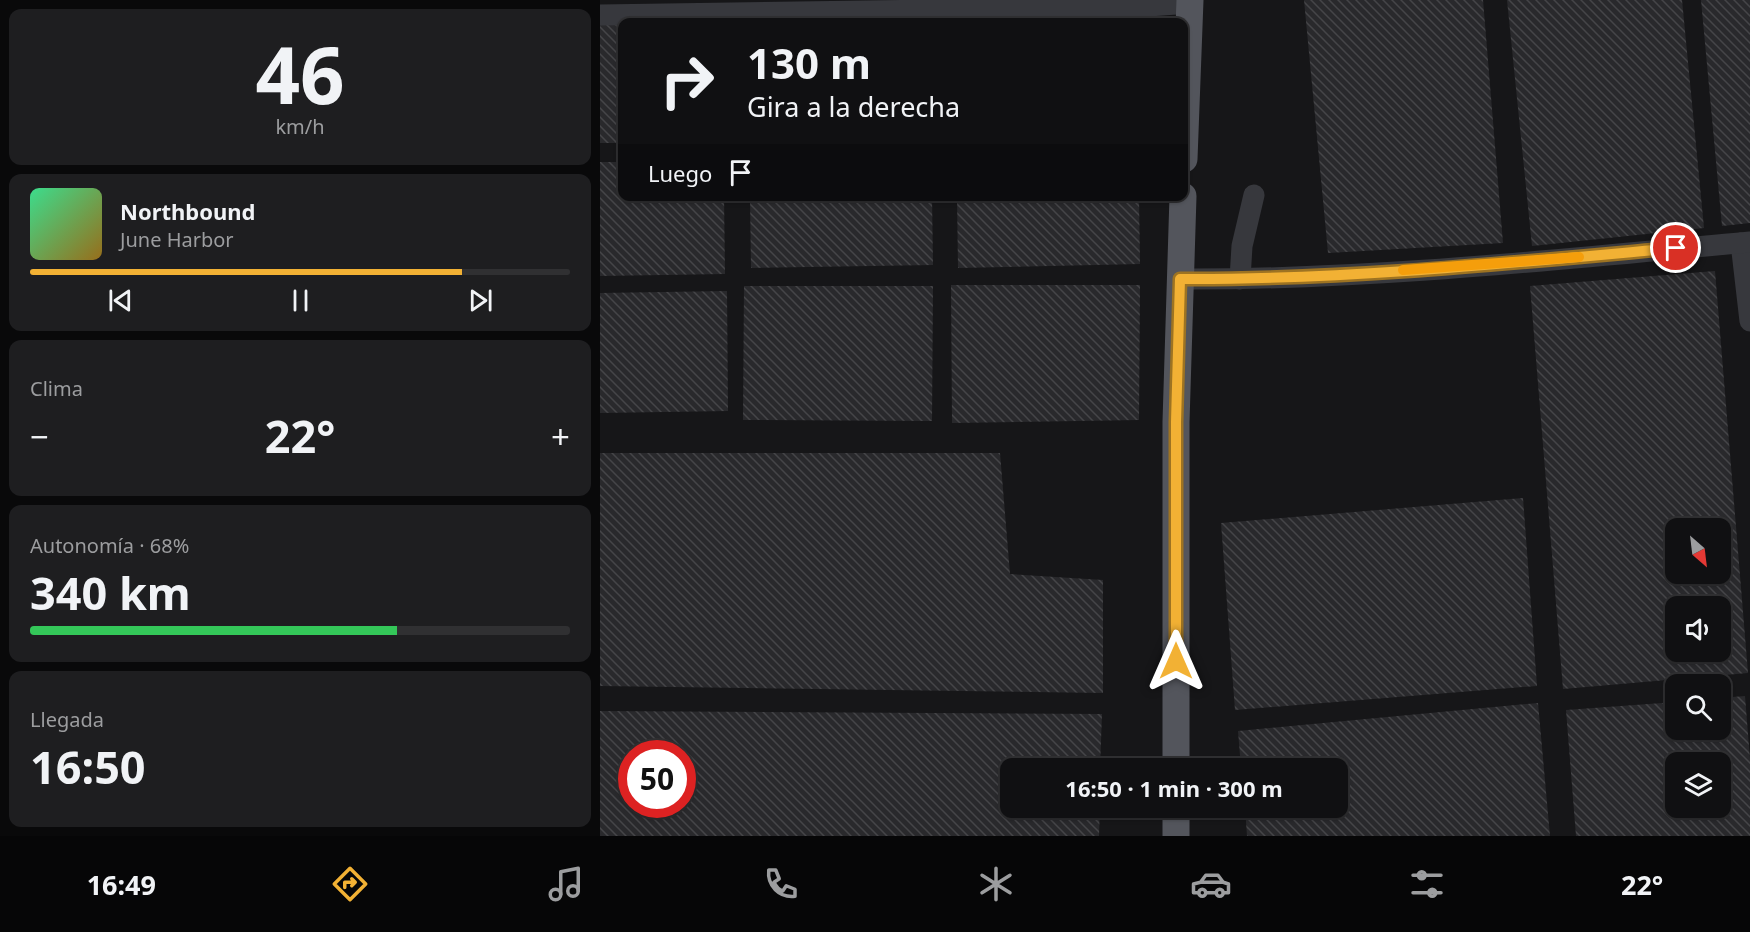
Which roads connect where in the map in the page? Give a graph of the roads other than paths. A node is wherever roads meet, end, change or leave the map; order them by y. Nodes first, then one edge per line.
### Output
1 (1190, 2) edge
2 (600, 15) edge
3 (1188, 54) edge
4 (1254, 195) dead end
5 (1182, 201) edge
6 (1746, 242) edge
7 (1180, 279) junction
8 (1239, 279) junction
9 (1750, 321) edge
10 (1176, 758) edge
11 (1176, 818) edge
12 (1176, 836) edge

1 - 2 lane
1 - 3 main road
4 - 8 lane
5 - 7 main road
6 - 8 lane
6 - 9 lane
7 - 8 lane
7 - 10 main road
11 - 12 main road

